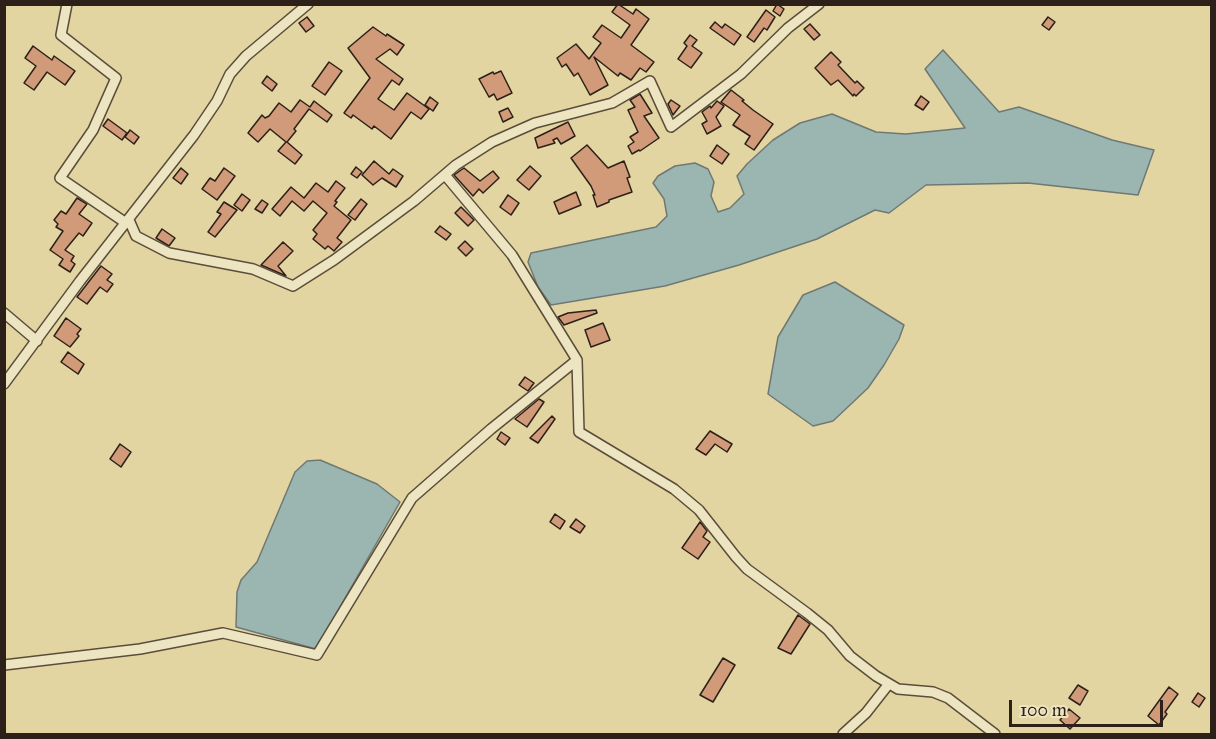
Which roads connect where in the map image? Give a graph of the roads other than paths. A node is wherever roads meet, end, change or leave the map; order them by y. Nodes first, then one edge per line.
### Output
1 (66, 4) edge
2 (308, 4) edge
3 (819, 4) edge
4 (445, 174) junction
5 (128, 222) junction
6 (4, 313) edge
7 (37, 341) junction
8 (577, 360) junction
9 (4, 384) edge
10 (4, 665) edge
11 (888, 685) junction
12 (843, 735) edge
13 (994, 735) edge

1 - 5 street
2 - 5 street
3 - 4 street
4 - 5 street
4 - 8 street
5 - 7 street
6 - 7 street
7 - 9 street
8 - 10 street
8 - 11 street
11 - 12 street
11 - 13 street

